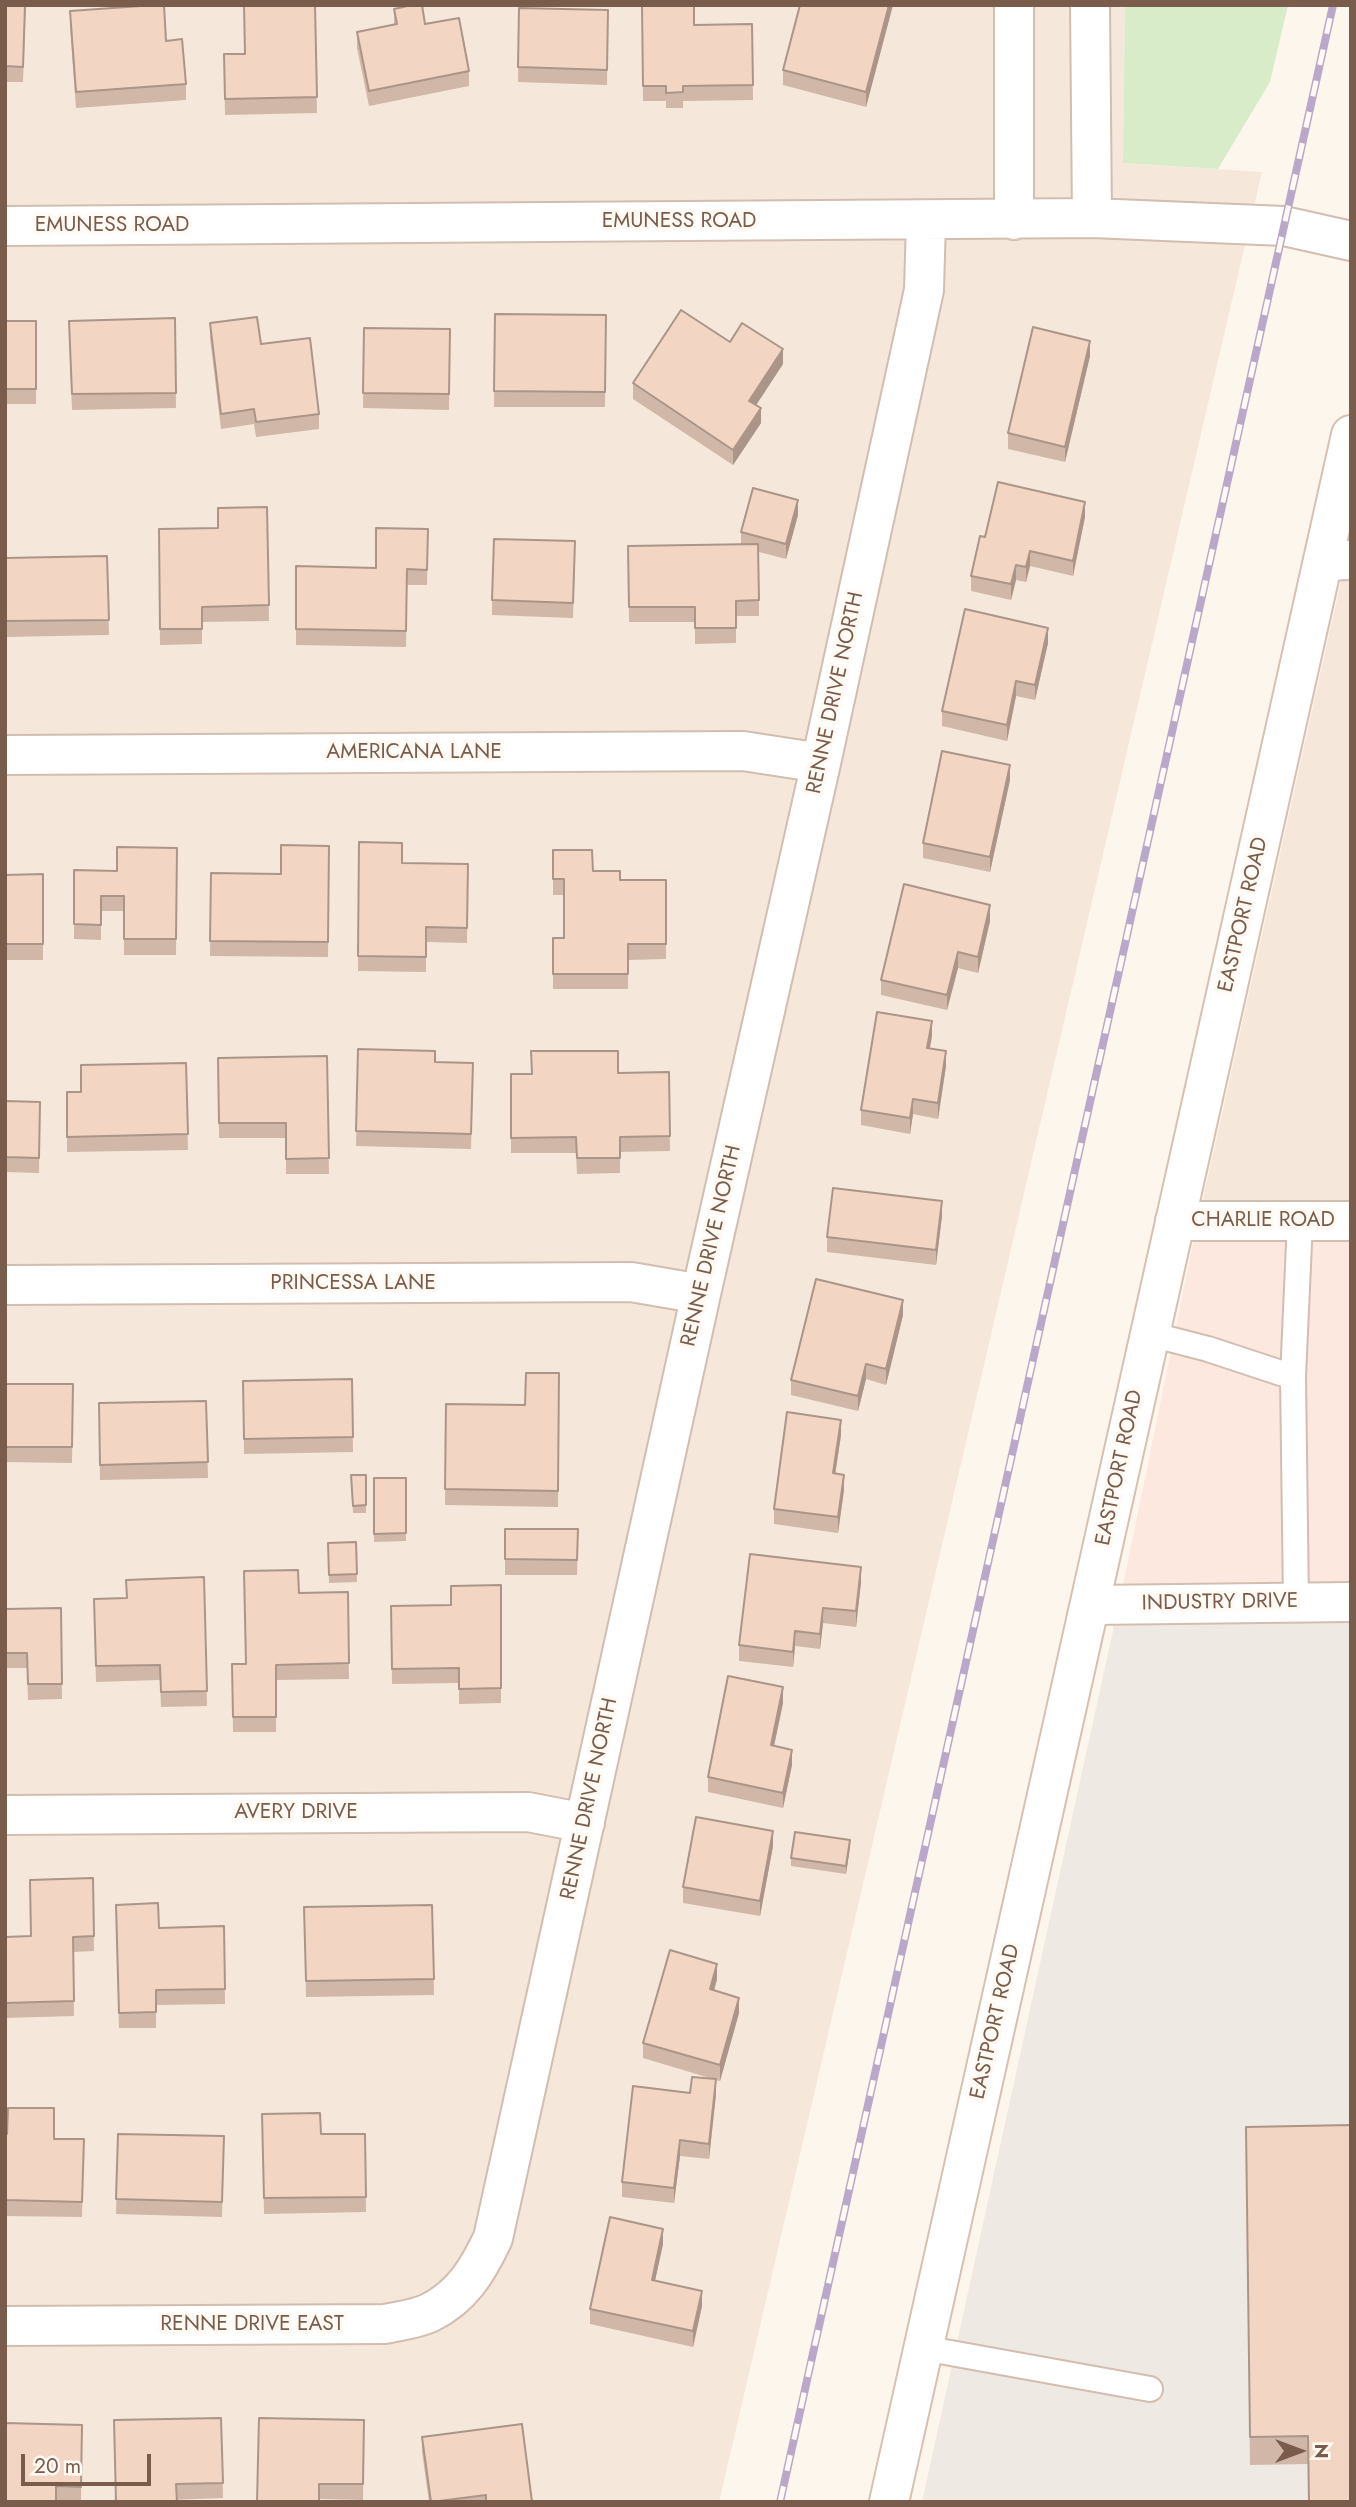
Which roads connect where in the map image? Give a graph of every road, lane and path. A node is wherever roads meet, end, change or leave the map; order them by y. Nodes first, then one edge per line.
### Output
1 (1014, 5) edge
2 (1090, 5) edge
3 (1092, 218) junction
4 (1014, 220) junction
5 (926, 221) junction
6 (5, 226) edge
7 (1351, 241) edge
8 (1351, 435) edge
9 (1337, 560) edge
10 (5, 755) edge
11 (821, 763) junction
12 (1351, 1220) edge
13 (1175, 1221) junction
14 (1300, 1221) junction
15 (5, 1285) edge
16 (701, 1294) junction
17 (1150, 1334) junction
18 (1293, 1377) junction
19 (1296, 1602) junction
20 (1351, 1602) edge
21 (1090, 1605) junction
22 (5, 1815) edge
23 (585, 1823) junction
24 (479, 2267) joint
25 (5, 2326) edge
26 (923, 2348) junction
27 (1150, 2389) dead end
28 (889, 2502) edge

1 - 4 street
2 - 3 street
3 - 4 street, EMUNESS ROAD
3 - 7 street, EMUNESS ROAD
4 - 5 street, EMUNESS ROAD
5 - 6 street, EMUNESS ROAD
5 - 11 street, RENNE DRIVE NORTH
8 - 9 street, EASTPORT ROAD
9 - 13 street, EASTPORT ROAD
10 - 11 street, AMERICANA LANE
11 - 16 street, RENNE DRIVE NORTH
12 - 14 street, CHARLIE ROAD
13 - 14 street, CHARLIE ROAD
13 - 17 street, EASTPORT ROAD
14 - 18 lane
15 - 16 street, PRINCESSA LANE
16 - 23 street, RENNE DRIVE NORTH
17 - 18 lane
17 - 21 street, EASTPORT ROAD
18 - 19 lane
19 - 20 street, INDUSTRY DRIVE
19 - 21 street, INDUSTRY DRIVE
21 - 26 street, EASTPORT ROAD
22 - 23 street, AVERY DRIVE
23 - 24 street, RENNE DRIVE NORTH
24 - 25 street, RENNE DRIVE EAST
26 - 27 lane
26 - 28 street, EASTPORT ROAD

